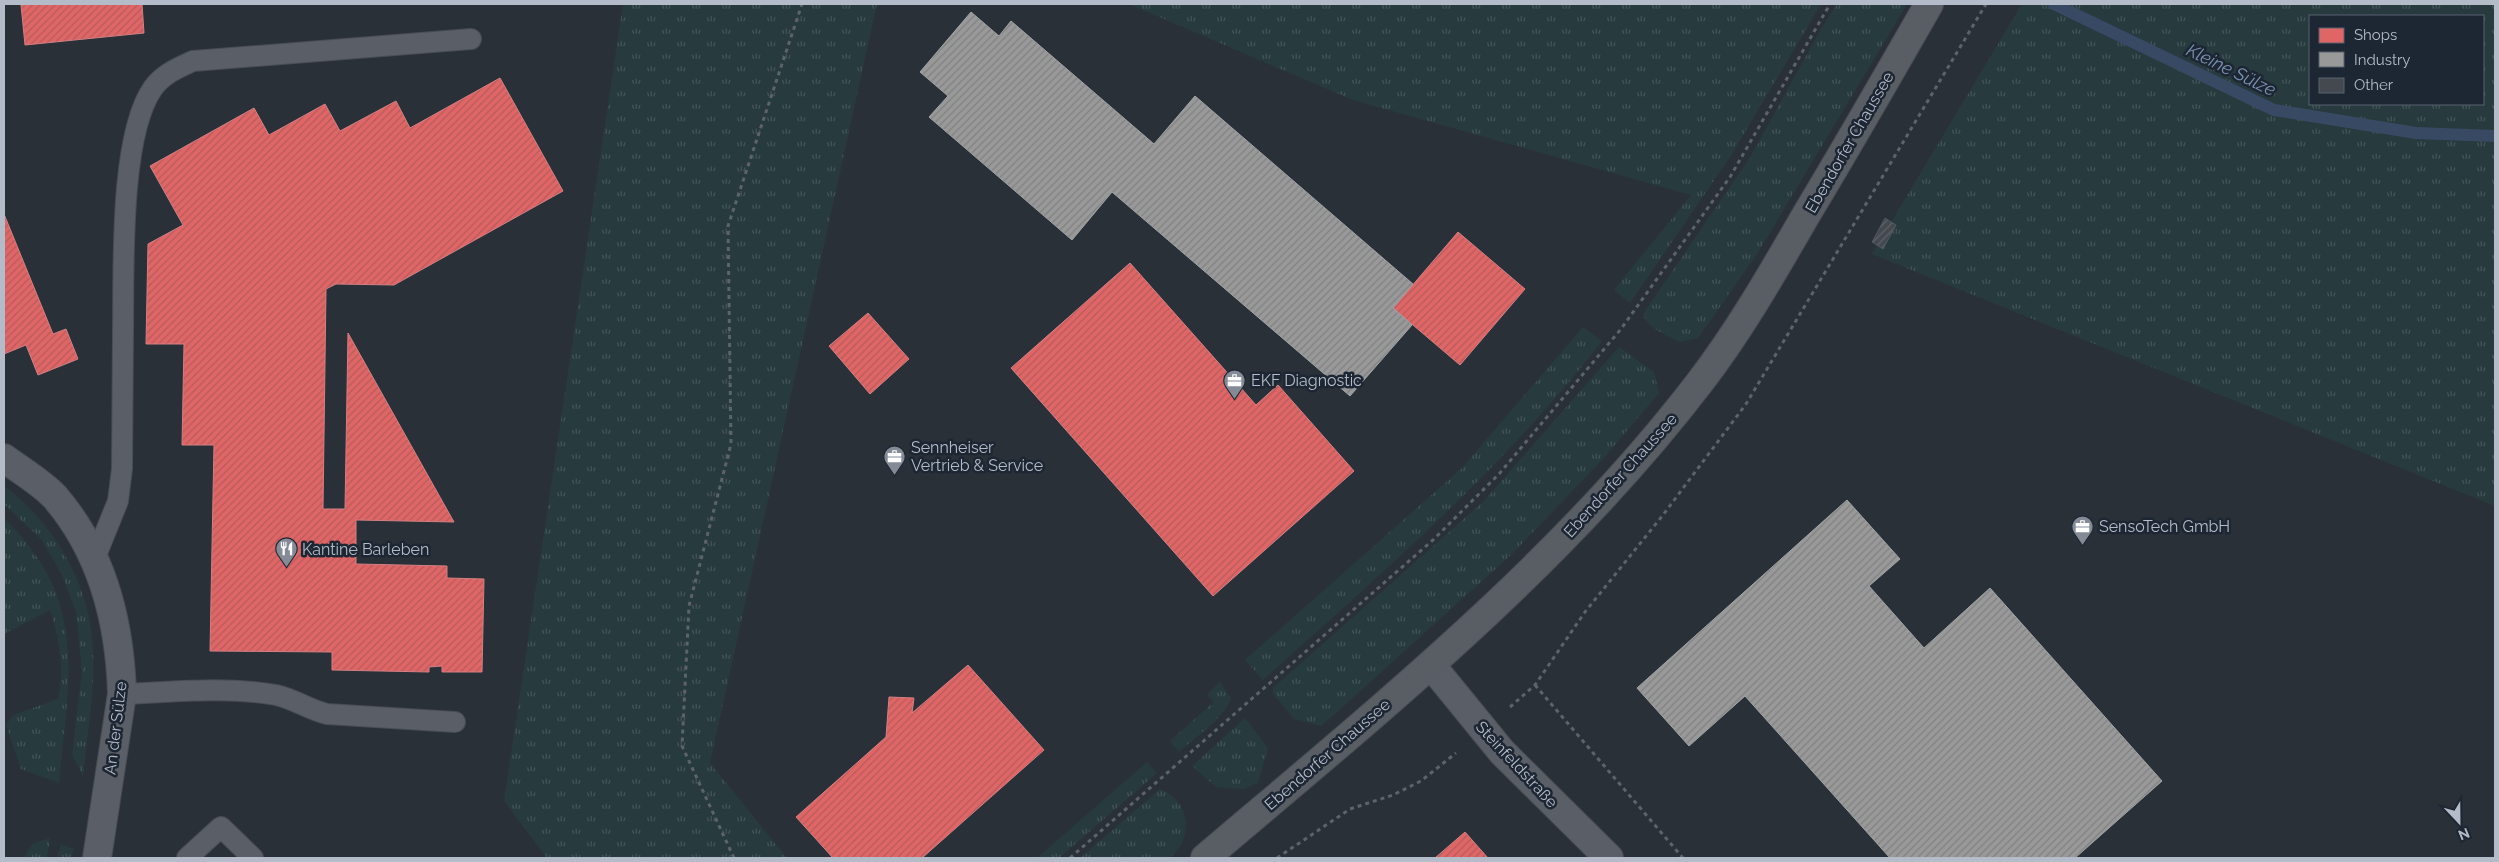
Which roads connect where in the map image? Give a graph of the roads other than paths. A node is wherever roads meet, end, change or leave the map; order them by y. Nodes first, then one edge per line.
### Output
1 (1929, 4) edge
2 (471, 38) dead end
3 (4, 458) edge
4 (95, 558) junction
5 (1431, 665) junction
6 (122, 694) junction
7 (455, 722) dead end
8 (97, 858) edge
9 (188, 858) edge
10 (253, 858) edge
11 (1205, 858) edge
12 (1609, 858) edge

1 - 5 main road, Ebendorfer Chaussee
2 - 4 lane
3 - 4 street, An der Sülze
4 - 6 street, An der Sülze
5 - 11 main road, Ebendorfer Chaussee
5 - 12 street, Steinfeldstraße
6 - 7 lane
6 - 8 street, An der Sülze
9 - 10 lane

